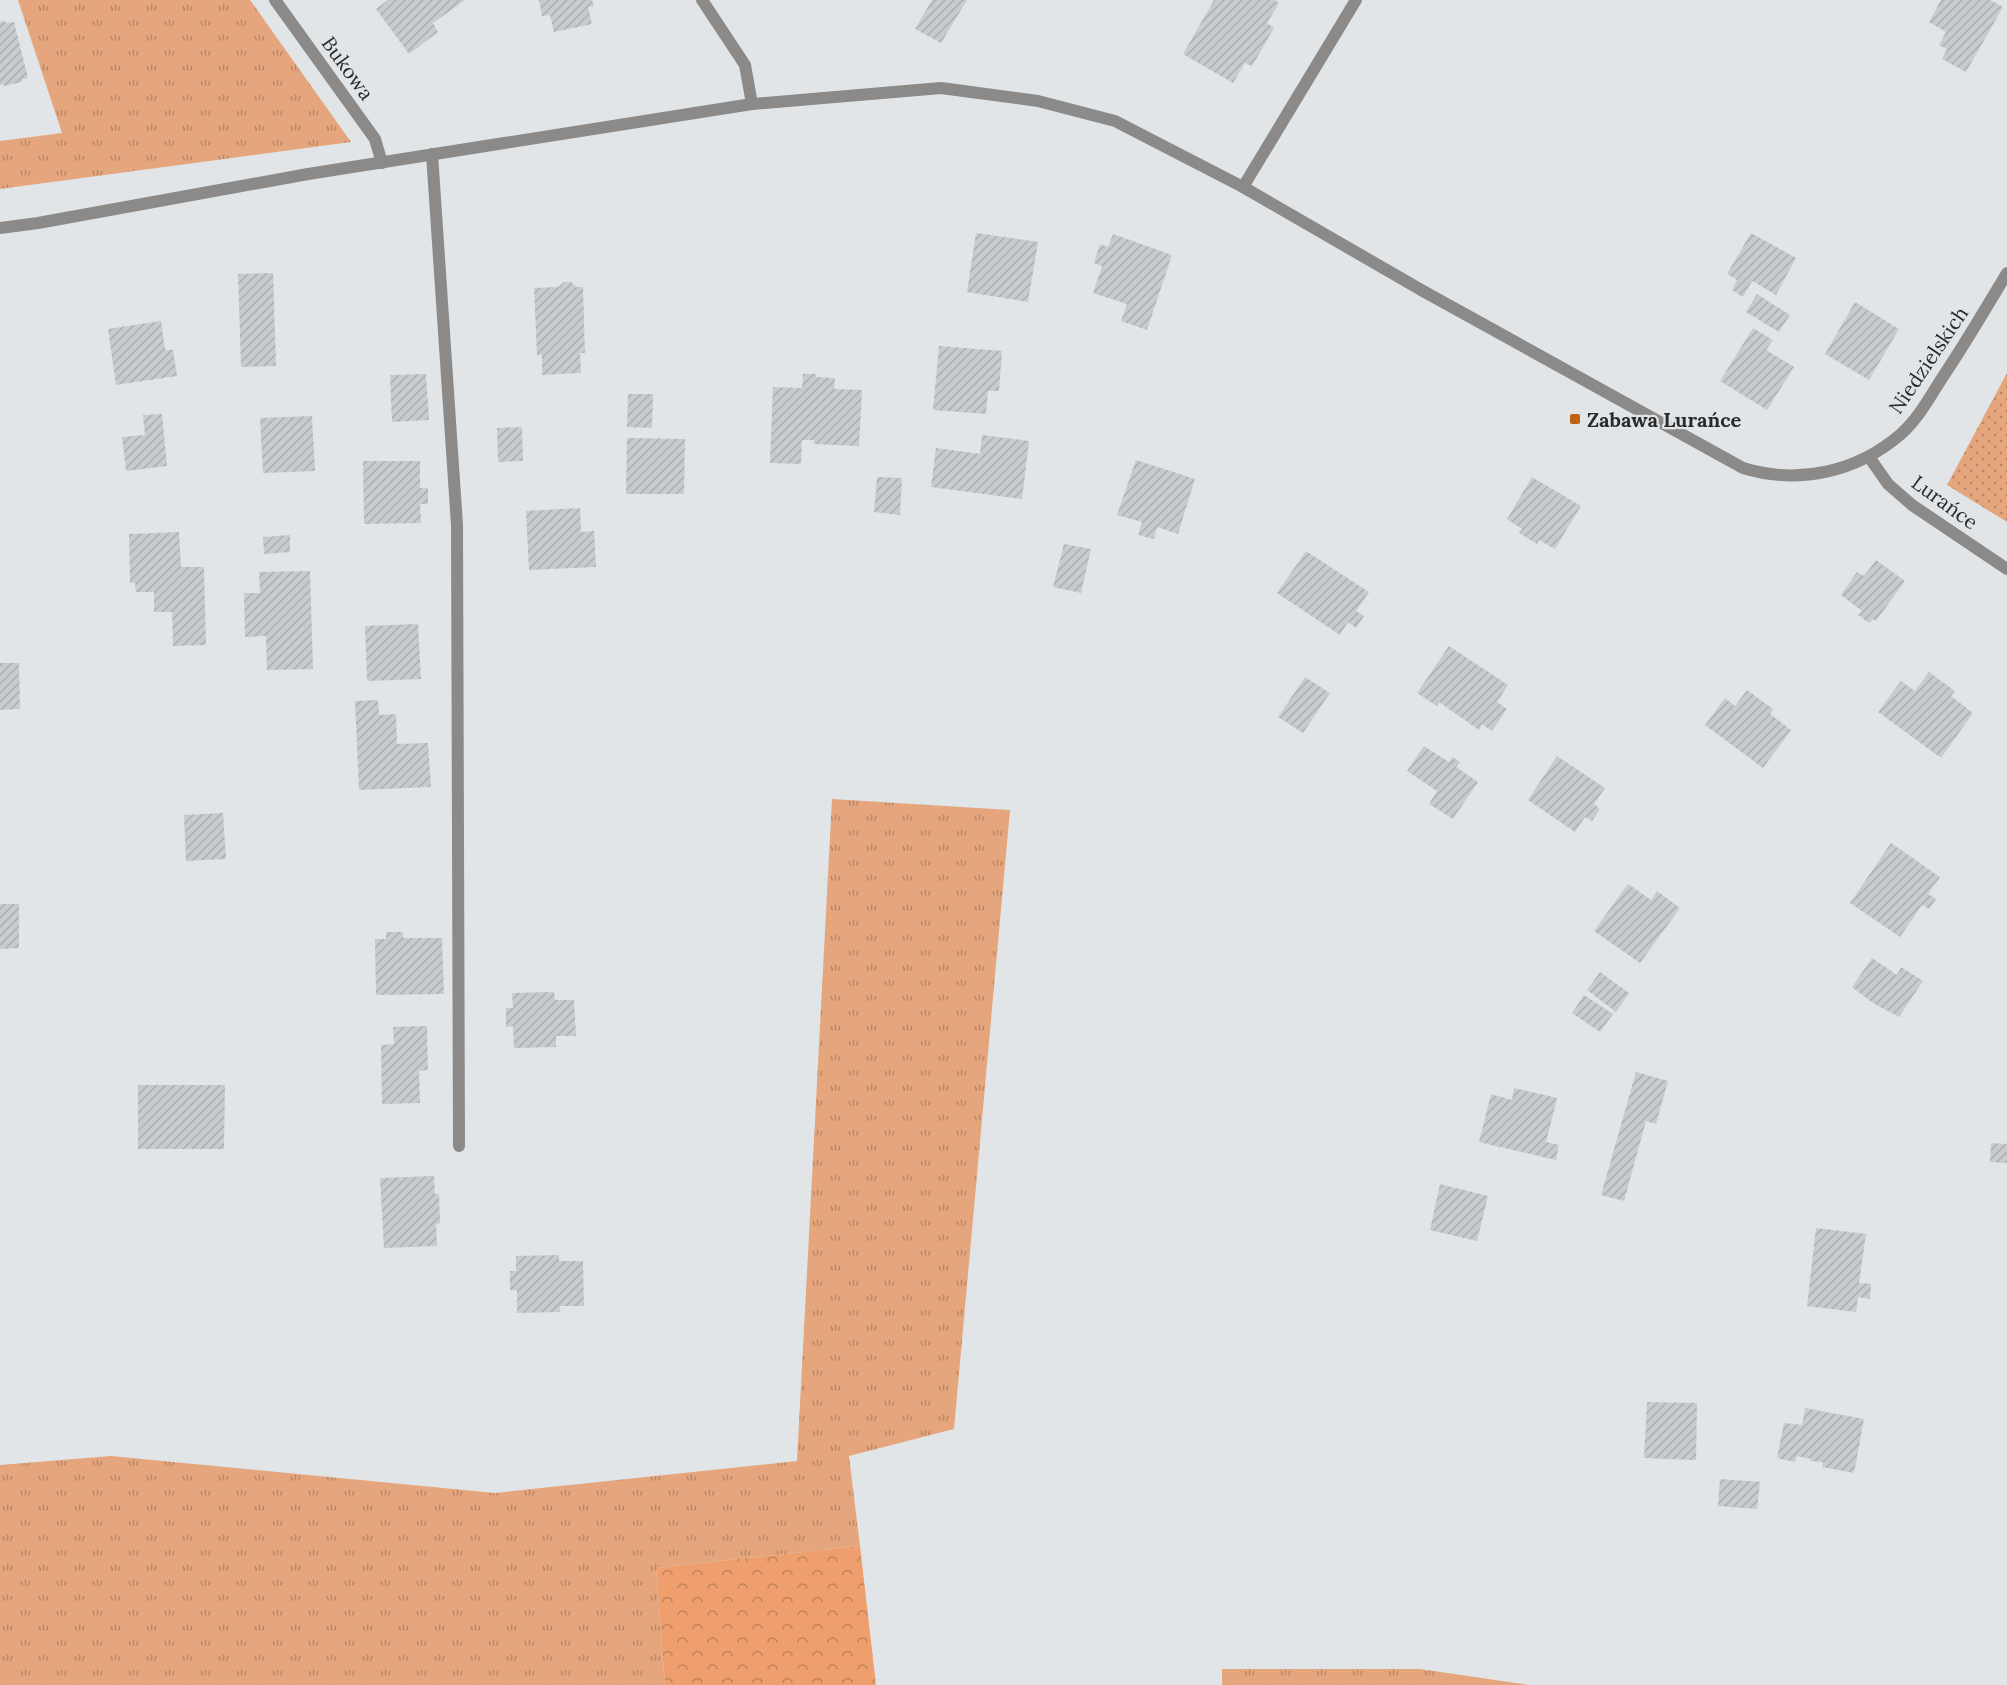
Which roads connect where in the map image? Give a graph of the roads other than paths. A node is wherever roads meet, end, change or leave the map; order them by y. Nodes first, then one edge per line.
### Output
1 (275, 0) edge
2 (702, 0) edge
3 (1356, 0) edge
4 (752, 104) junction
5 (432, 154) junction
6 (382, 163) junction
7 (1243, 187) junction
8 (0, 228) edge
9 (2007, 273) edge
10 (1869, 457) junction
11 (2007, 568) edge
12 (459, 1146) dead end

1 - 6 street, Bukowa
2 - 4 street
3 - 7 street
4 - 5 street, Niedzielskich
4 - 7 street, Niedzielskich
5 - 6 street, Niedzielskich
5 - 12 street
6 - 8 street, Niedzielskich
7 - 10 street, Niedzielskich
9 - 10 street, Niedzielskich
10 - 11 street, Lurańce

